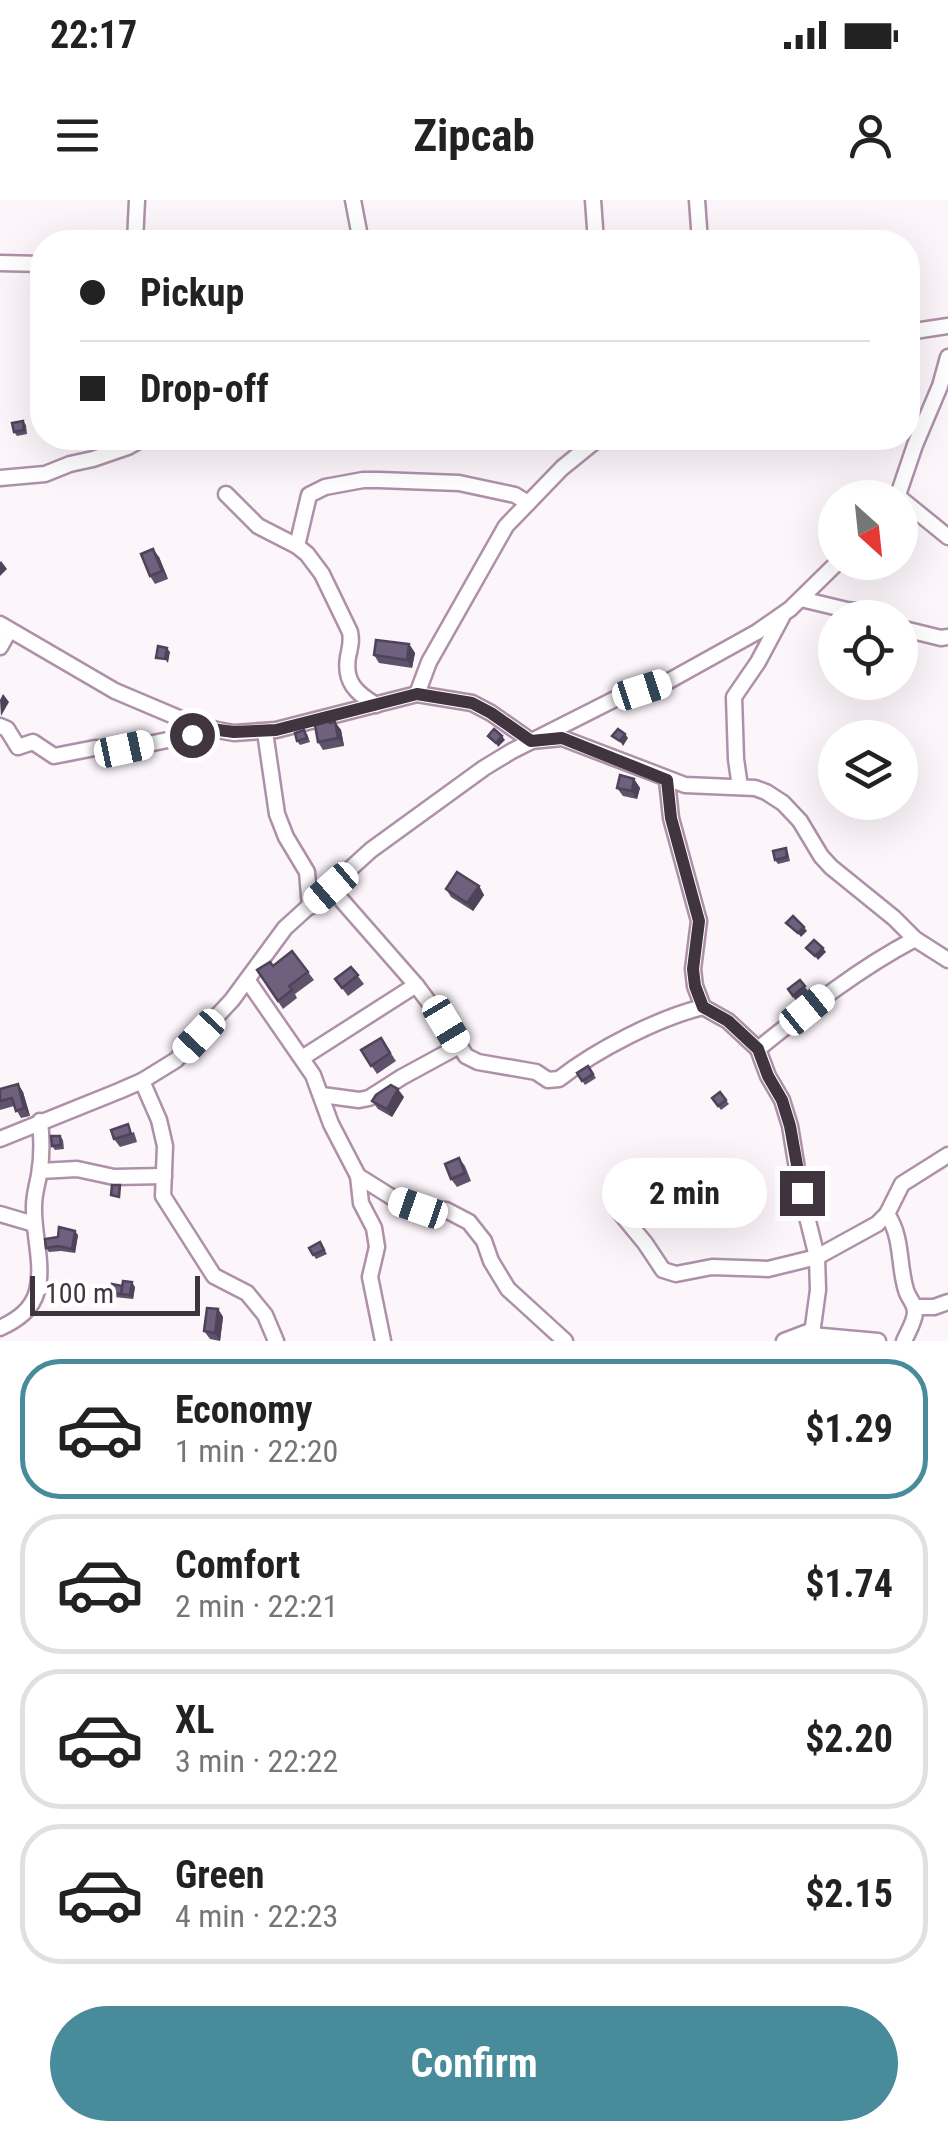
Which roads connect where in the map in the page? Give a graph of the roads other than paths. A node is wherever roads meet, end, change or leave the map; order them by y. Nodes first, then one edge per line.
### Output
1 (136, 200) edge
2 (353, 200) edge
3 (593, 200) edge
4 (697, 200) edge
5 (135, 230) edge
6 (359, 230) edge
7 (595, 230) edge
8 (699, 230) edge
9 (0, 263) edge
10 (30, 264) edge
11 (948, 326) edge
12 (920, 330) edge
13 (948, 357) edge
14 (920, 433) edge
15 (120, 450) edge
16 (585, 450) edge
17 (913, 450) edge
18 (0, 478) edge
19 (904, 480) edge
20 (226, 494) dead end
21 (528, 503) junction
22 (918, 513) edge
23 (948, 537) edge
24 (297, 546) junction
25 (820, 580) edge
26 (801, 599) junction
27 (818, 603) edge
28 (783, 614) junction
29 (4, 627) edge
30 (918, 632) edge
31 (948, 637) edge
32 (0, 648) edge
33 (417, 694) junction
34 (376, 705) junction
35 (0, 726) edge
36 (211, 729) junction
37 (265, 732) junction
38 (531, 741) junction
39 (667, 780) junction
40 (740, 787) junction
41 (331, 888) junction
42 (310, 907) junction
43 (915, 939) junction
44 (947, 959) edge
45 (248, 981) junction
46 (416, 985) junction
47 (703, 1007) junction
48 (459, 1046) junction
49 (758, 1049) junction
50 (302, 1058) junction
51 (142, 1080) junction
52 (322, 1095) junction
53 (40, 1121) junction
54 (0, 1139) edge
55 (948, 1155) edge
56 (40, 1171) junction
57 (164, 1176) junction
58 (358, 1176) junction
59 (616, 1209) dead end
60 (0, 1214) edge
61 (887, 1214) junction
62 (34, 1224) junction
63 (816, 1256) junction
64 (948, 1302) edge
65 (915, 1307) junction
66 (0, 1328) edge
67 (812, 1335) edge
68 (276, 1341) edge
69 (382, 1341) edge
70 (566, 1341) edge
71 (784, 1341) edge
72 (878, 1341) edge
73 (904, 1341) edge

1 - 5 street
2 - 6 street
3 - 7 street
4 - 8 street
9 - 10 street
11 - 12 street
13 - 14 street
15 - 18 street
16 - 21 street
17 - 19 street
20 - 24 street
21 - 24 street
21 - 33 street
22 - 23 street
24 - 34 street
25 - 26 street
26 - 27 street
26 - 28 street
28 - 38 street
28 - 40 street
29 - 32 street
29 - 36 street
30 - 31 street
33 - 34 street
33 - 38 street
34 - 37 street
35 - 36 street
36 - 37 street
37 - 42 street
38 - 39 street
38 - 41 street
39 - 40 street
39 - 47 street
40 - 43 street
41 - 42 street
41 - 46 street
42 - 45 street
43 - 44 street
43 - 49 street
45 - 50 street
45 - 51 street
46 - 48 street
46 - 50 street
47 - 48 street
47 - 49 street
48 - 52 street
49 - 63 street
50 - 52 street
51 - 53 street
51 - 57 street
52 - 58 street
53 - 54 street
53 - 56 street
55 - 61 street
56 - 57 street
56 - 62 street
57 - 68 street
58 - 69 street
58 - 70 street
59 - 63 street
60 - 62 street
61 - 63 street
61 - 65 street
62 - 66 street
63 - 67 street
64 - 65 street
65 - 73 street
67 - 71 street
67 - 72 street

